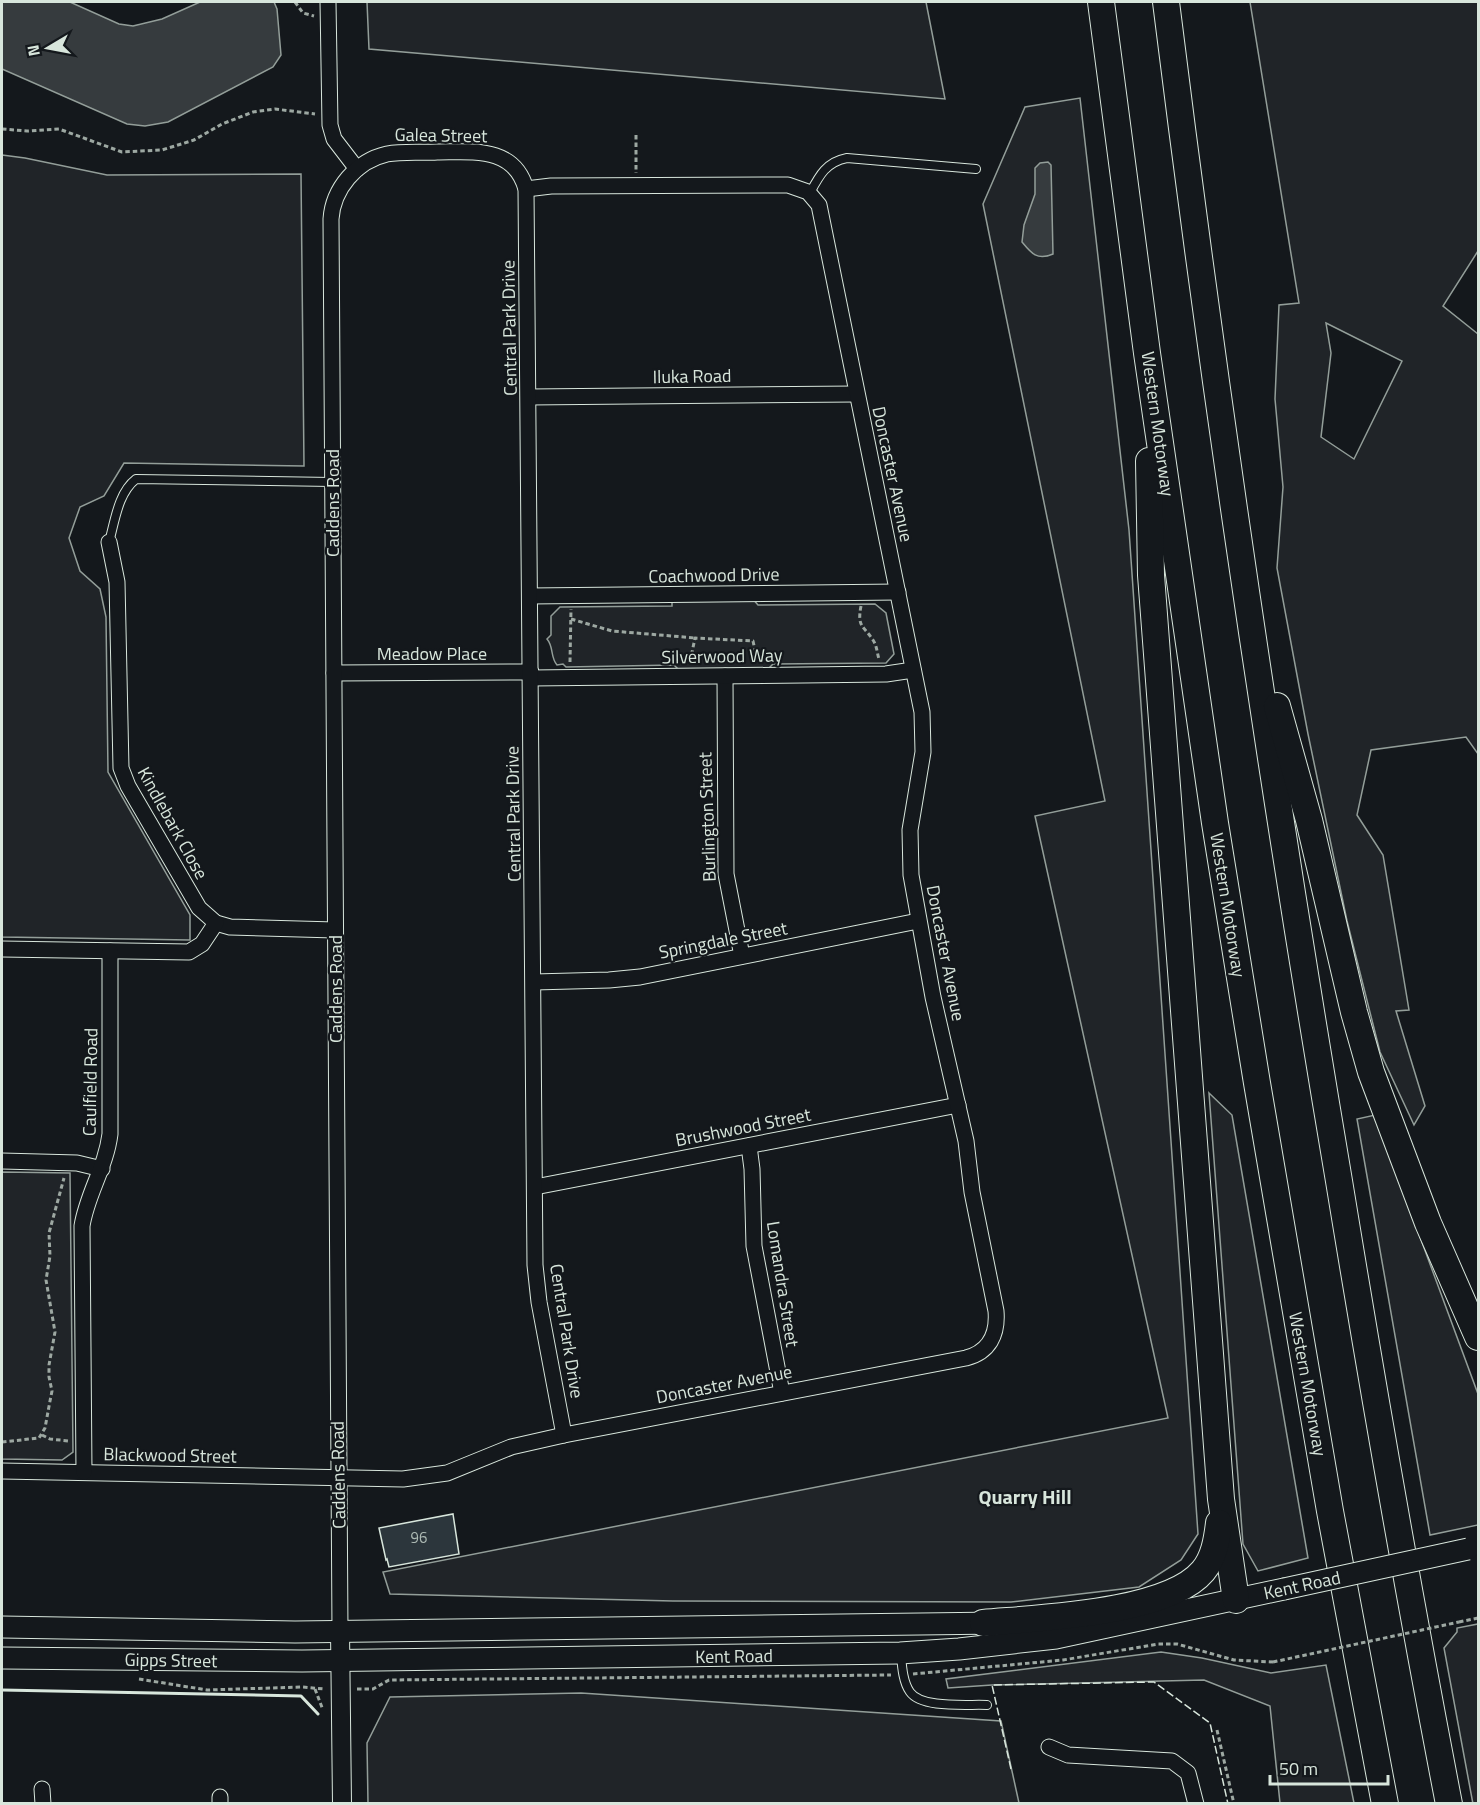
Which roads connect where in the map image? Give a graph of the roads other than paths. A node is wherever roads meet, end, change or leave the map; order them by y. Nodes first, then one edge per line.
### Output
1 (328, 2) edge
2 (1101, 2) edge
3 (1166, 2) edge
4 (976, 169) dead end
5 (352, 174) junction
6 (526, 189) junction
7 (810, 194) junction
8 (1147, 353) junction
9 (856, 394) junction
10 (529, 397) junction
11 (332, 482) junction
12 (109, 542) joint
13 (1245, 587) junction
14 (898, 592) junction
15 (530, 596) junction
16 (913, 670) junction
17 (334, 673) junction
18 (531, 675) junction
19 (725, 676) junction
20 (918, 921) junction
21 (216, 922) junction
22 (335, 930) junction
23 (2, 949) edge
24 (110, 951) junction
25 (742, 956) junction
26 (534, 982) junction
27 (958, 1106) junction
28 (749, 1146) junction
29 (2, 1161) edge
30 (102, 1169) junction
31 (535, 1186) junction
32 (1479, 1338) edge
33 (782, 1393) junction
34 (564, 1435) junction
35 (2, 1471) edge
36 (84, 1472) junction
37 (338, 1478) junction
38 (1221, 1499) junction
39 (1473, 1547) edge
40 (1236, 1600) junction
41 (983, 1623) junction
42 (1126, 1623) junction
43 (2, 1628) edge
44 (340, 1631) junction
45 (900, 1653) junction
46 (2, 1658) edge
47 (341, 1661) junction
48 (987, 1705) dead end
49 (1048, 1747) dead end
50 (342, 1803) edge
51 (1196, 1803) edge
52 (1385, 1803) edge
53 (1449, 1803) edge

1 - 5 street
2 - 8 highway, Western Motorway
3 - 13 highway
4 - 7 lane
5 - 6 street, Galea Street
5 - 11 street, Caddens Road
6 - 7 street
6 - 10 street, Central Park Drive
7 - 9 street, Doncaster Avenue
8 - 38 highway
8 - 52 highway, Western Motorway
9 - 10 street, Iluka Road
9 - 14 street, Doncaster Avenue
10 - 15 street, Central Park Drive
11 - 12 lane
11 - 17 street, Caddens Road
12 - 21 street, Kindlebark Close
13 - 32 highway
13 - 53 highway
14 - 15 street, Coachwood Drive
14 - 16 street, Doncaster Avenue
15 - 18 street, Central Park Drive
16 - 19 street, Silverwood Way
16 - 20 street, Doncaster Avenue
17 - 18 street, Meadow Place
17 - 22 street, Caddens Road
18 - 19 street, Silverwood Way
18 - 26 street, Central Park Drive
19 - 25 street, Burlington Street
20 - 25 street, Springdale Street
20 - 27 street, Doncaster Avenue
21 - 22 street
21 - 24 street
22 - 37 street, Caddens Road
23 - 24 street
24 - 30 street, Caulfield Road
25 - 26 street, Springdale Street
26 - 31 street, Central Park Drive
27 - 28 street, Brushwood Street
27 - 33 street, Doncaster Avenue
28 - 31 street, Brushwood Street
28 - 33 street, Lomandra Street
29 - 30 street
30 - 36 street, Caulfield Road
31 - 34 street, Central Park Drive
33 - 34 street, Doncaster Avenue
34 - 37 street, Doncaster Avenue
35 - 36 street, Blackwood Street
36 - 37 street, Blackwood Street
37 - 44 street, Caddens Road
38 - 40 highway
38 - 41 highway
39 - 40 main road, Kent Road, bridge
40 - 42 main road, Kent Road
41 - 42 main road, Kent Road
41 - 44 main road, Kent Road
42 - 45 main road, Kent Road
43 - 44 main road, Gipps Street
44 - 47 street, Caddens Road
45 - 47 main road, Kent Road
45 - 48 lane
46 - 47 main road, Gipps Street
47 - 50 street, Caddens Road
49 - 51 street

